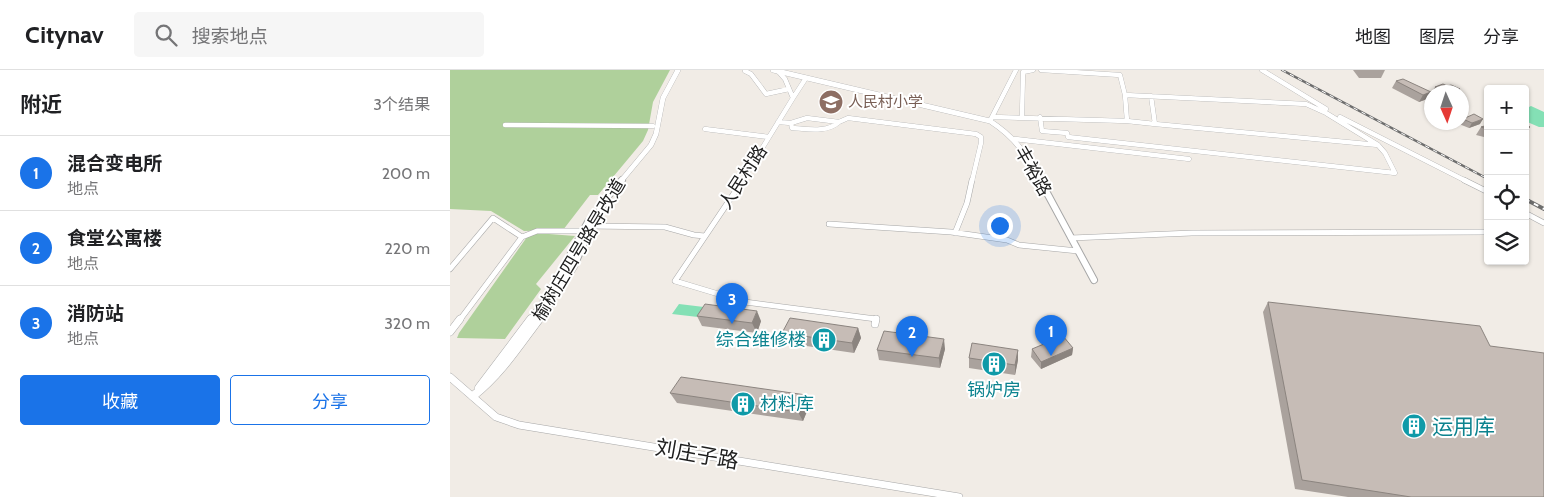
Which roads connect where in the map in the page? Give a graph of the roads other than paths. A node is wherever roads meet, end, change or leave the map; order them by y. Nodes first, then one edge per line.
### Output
1 (674, 70) edge
2 (678, 70) edge
3 (1016, 70) edge
4 (1033, 70) edge
5 (1041, 70) edge
6 (1262, 70) edge
7 (745, 71) edge
8 (775, 71) edge
9 (806, 78) junction
10 (789, 89) junction
11 (1125, 95) junction
12 (1151, 96) junction
13 (793, 98) junction
14 (1022, 117) junction
15 (1040, 118) junction
16 (991, 119) junction
17 (1127, 121) junction
18 (778, 122) junction
19 (839, 122) junction
20 (791, 123) junction
21 (1155, 124) junction
22 (505, 125) dead end
23 (653, 126) junction
24 (705, 129) dead end
25 (769, 137) junction
26 (1015, 139) junction
27 (1378, 145) junction
28 (1189, 159) dead end
29 (1484, 190) edge
30 (1529, 215) edge
31 (1544, 223) edge
32 (830, 224) dead end
33 (587, 228) junction
34 (1484, 232) edge
35 (955, 233) junction
36 (705, 236) junction
37 (522, 237) junction
38 (1071, 238) junction
39 (1078, 251) junction
40 (450, 270) edge
41 (1094, 280) dead end
42 (875, 324) dead end
43 (450, 332) edge
44 (450, 377) edge
45 (473, 396) junction
46 (959, 497) edge

1 - 23 street, 榆树庄四号路导改道
2 - 33 street, 榆树庄四号路导改道
3 - 16 street
4 - 14 street
5 - 11 street
6 - 29 street
7 - 10 street
8 - 9 street
8 - 10 street
9 - 13 street, 人民村路
9 - 16 street
10 - 13 street
11 - 12 street
11 - 17 street
12 - 21 street
12 - 27 street
13 - 18 street, 人民村路
14 - 15 street
14 - 16 street
15 - 17 street
15 - 27 street
16 - 26 street, 丰裕路
17 - 21 street
18 - 20 street
18 - 25 street, 人民村路
19 - 20 street
19 - 20 street
19 - 35 street
21 - 27 street
22 - 23 street
23 - 33 street, 榆树庄四号路导改道
24 - 25 street
25 - 36 street, 人民村路
26 - 28 street
26 - 38 street, 丰裕路
30 - 31 street
32 - 35 street
33 - 36 street
33 - 37 street
33 - 45 street, 榆树庄四号路导改道
34 - 38 street
35 - 39 street
36 - 42 street, 人民村路
37 - 40 street
37 - 43 street
38 - 39 street, 丰裕路
39 - 41 street, 丰裕路
44 - 45 street, 刘庄子路
45 - 46 street, 刘庄子路

